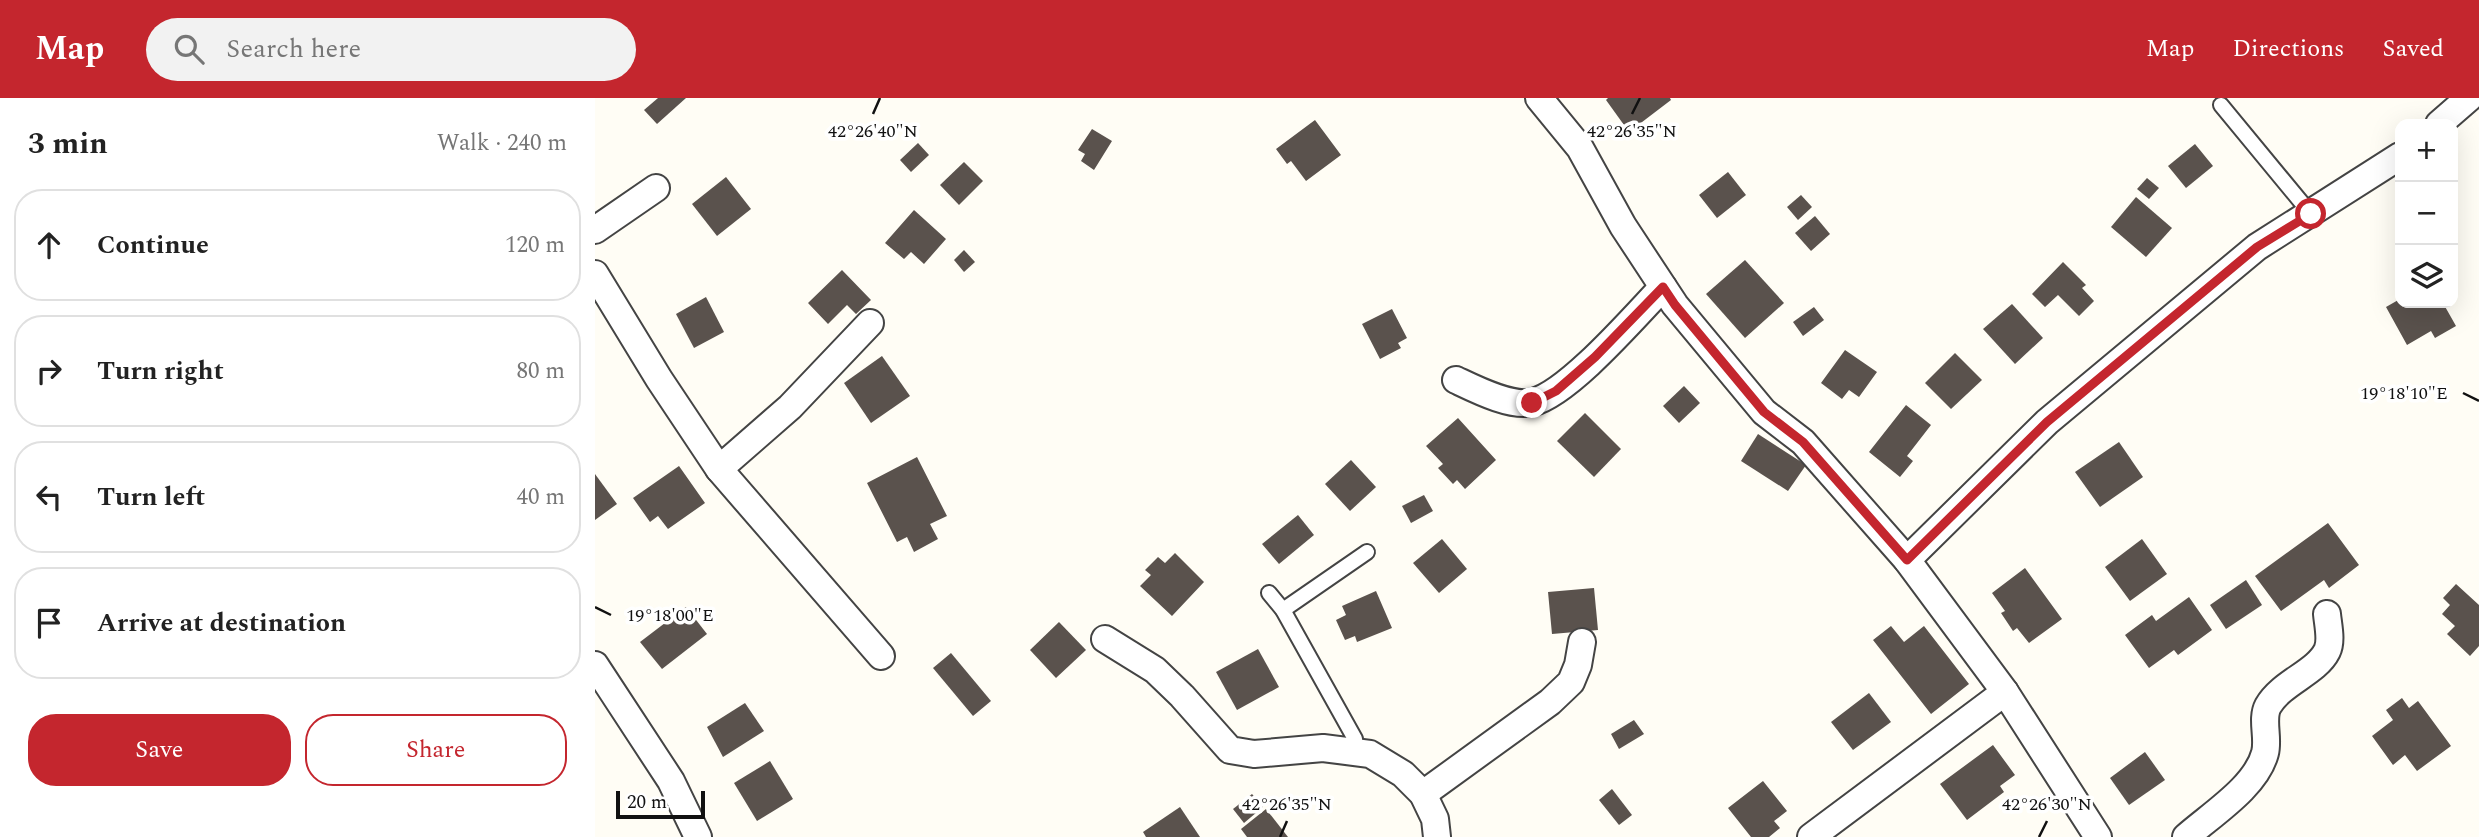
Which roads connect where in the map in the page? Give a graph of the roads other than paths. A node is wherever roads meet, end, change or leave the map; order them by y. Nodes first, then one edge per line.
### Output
1 (1539, 98) edge
2 (2469, 98) edge
3 (2221, 105) dead end
4 (2445, 119) edge
5 (2395, 159) edge
6 (656, 188) dead end
7 (2311, 214) junction
8 (595, 230) edge
9 (595, 274) edge
10 (1663, 287) junction
11 (870, 323) dead end
12 (1456, 380) dead end
13 (719, 469) junction
14 (1367, 552) dead end
15 (1907, 560) junction
16 (1269, 593) dead end
17 (1283, 610) junction
18 (2327, 614) dead end
19 (1105, 639) dead end
20 (1582, 642) dead end
21 (881, 656) dead end
22 (595, 665) edge
23 (2005, 692) junction
24 (1356, 752) junction
25 (1423, 794) junction
26 (698, 837) edge
27 (1437, 837) edge
28 (1811, 837) edge
29 (2098, 837) edge
30 (2186, 837) edge

1 - 10 street
2 - 4 street
3 - 7 lane
5 - 7 street
6 - 8 street
7 - 15 street
9 - 13 street
10 - 12 street
10 - 15 street
11 - 13 street
13 - 21 street
14 - 17 lane
15 - 23 street
16 - 17 lane
17 - 24 lane
18 - 30 street
19 - 24 street
20 - 25 street
22 - 26 street
23 - 28 street
23 - 29 street
24 - 25 street
25 - 27 street

